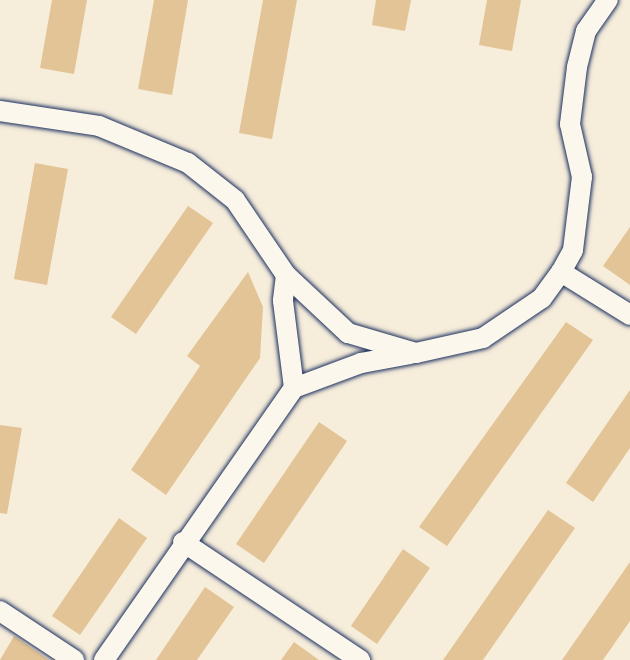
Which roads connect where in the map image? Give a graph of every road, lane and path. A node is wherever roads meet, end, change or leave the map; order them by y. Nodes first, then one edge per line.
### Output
1 (608, 0) edge
2 (0, 111) edge
3 (561, 272) junction
4 (286, 275) junction
5 (630, 315) edge
6 (416, 353) junction
7 (294, 388) junction
8 (183, 542) junction
9 (0, 611) edge
10 (74, 660) edge
11 (104, 660) edge
12 (360, 660) edge

1 - 3 street
2 - 4 street
3 - 5 street
3 - 6 street
4 - 6 street
4 - 7 street
6 - 7 street
7 - 8 street
8 - 11 street
8 - 12 street
9 - 10 street

